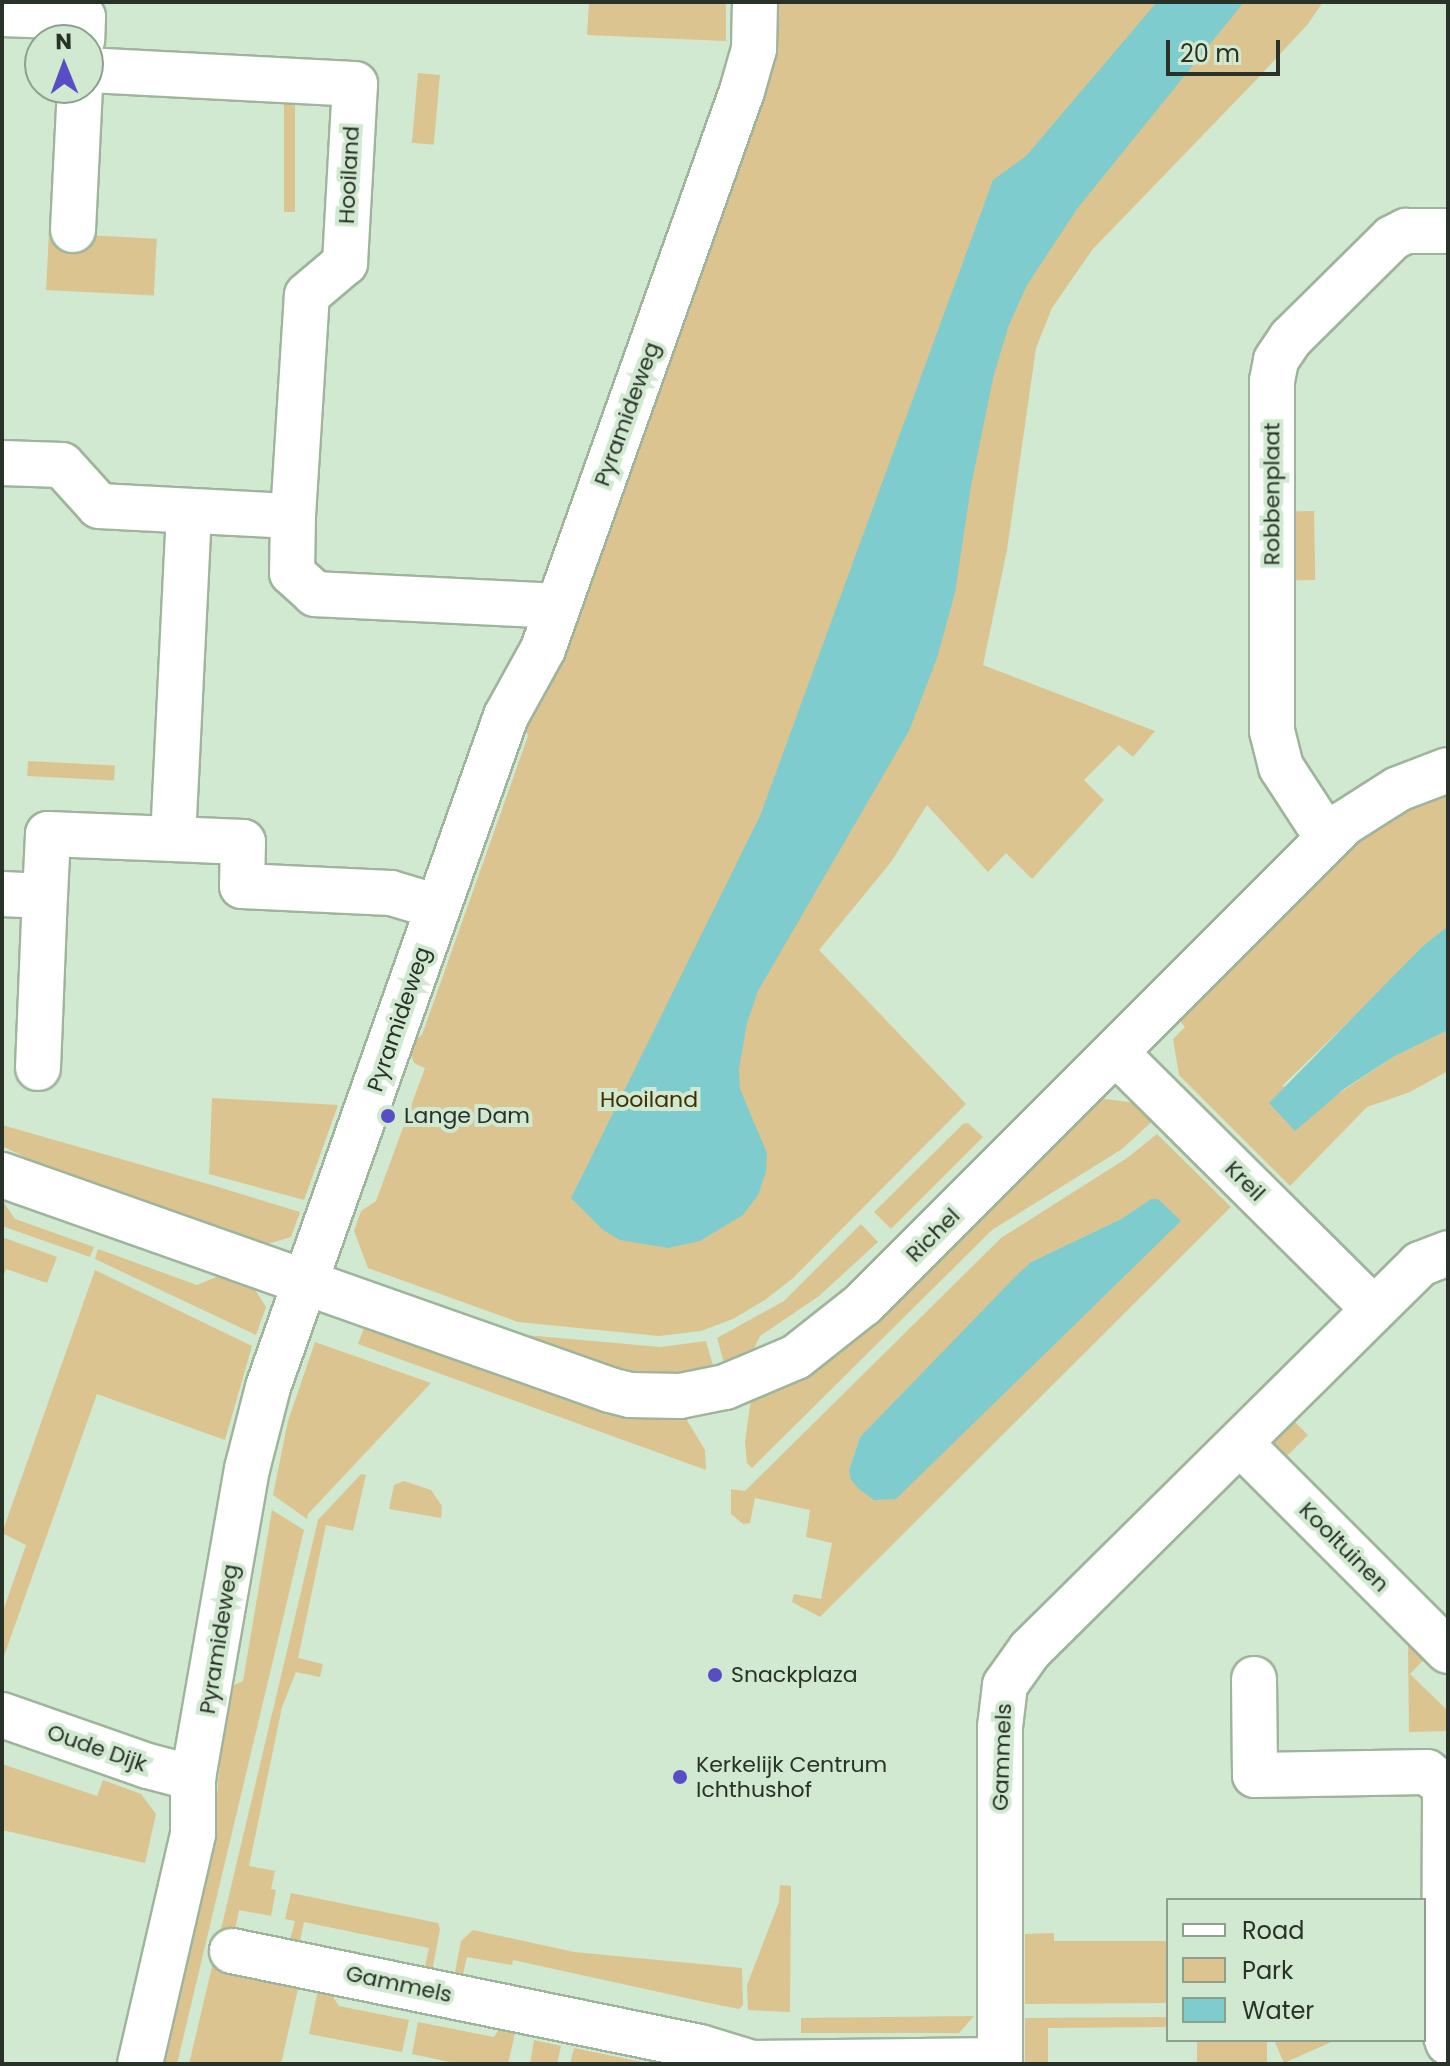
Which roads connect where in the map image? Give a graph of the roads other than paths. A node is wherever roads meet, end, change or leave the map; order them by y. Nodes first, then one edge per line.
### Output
1 (755, 2) edge
2 (2, 14) edge
3 (83, 24) edge
4 (104, 71) edge
5 (79, 104) edge
6 (73, 230) dead end
7 (1448, 231) edge
8 (2, 463) edge
9 (189, 512) junction
10 (293, 516) junction
11 (558, 606) junction
12 (1448, 770) edge
13 (173, 839) junction
14 (1328, 839) junction
15 (2, 894) edge
16 (45, 896) junction
17 (438, 907) junction
18 (1116, 1053) junction
19 (38, 1068) dead end
20 (2, 1175) edge
21 (1448, 1253) edge
22 (307, 1282) junction
23 (1374, 1309) junction
24 (1240, 1443) junction
25 (1447, 1649) edge
26 (1254, 1679) dead end
27 (2, 1715) edge
28 (193, 1778) junction
29 (1447, 1789) edge
30 (232, 1951) dead end
31 (1448, 2042) edge
32 (752, 2063) edge
33 (140, 2064) edge

1 - 11 street, Pyramideweg
2 - 3 street
4 - 10 street, Hooiland
5 - 6 street
7 - 14 street, Robbenplaat
8 - 9 street
9 - 10 street
9 - 13 street
10 - 11 street, Hooiland
11 - 17 street, Pyramideweg
12 - 14 street, Richel
13 - 16 street
13 - 17 street
14 - 18 street, Richel
15 - 16 street
16 - 19 street
17 - 22 street, Pyramideweg
18 - 22 street, Richel
18 - 23 street, Kreil
20 - 22 street
21 - 23 street, Gammels
22 - 28 street, Pyramideweg
23 - 24 street, Gammels
24 - 25 street, Kooltuinen
24 - 32 street, Gammels
26 - 29 street
27 - 28 street, Oude Dijk
28 - 33 street, Pyramideweg
29 - 31 street
30 - 32 street, Gammels

